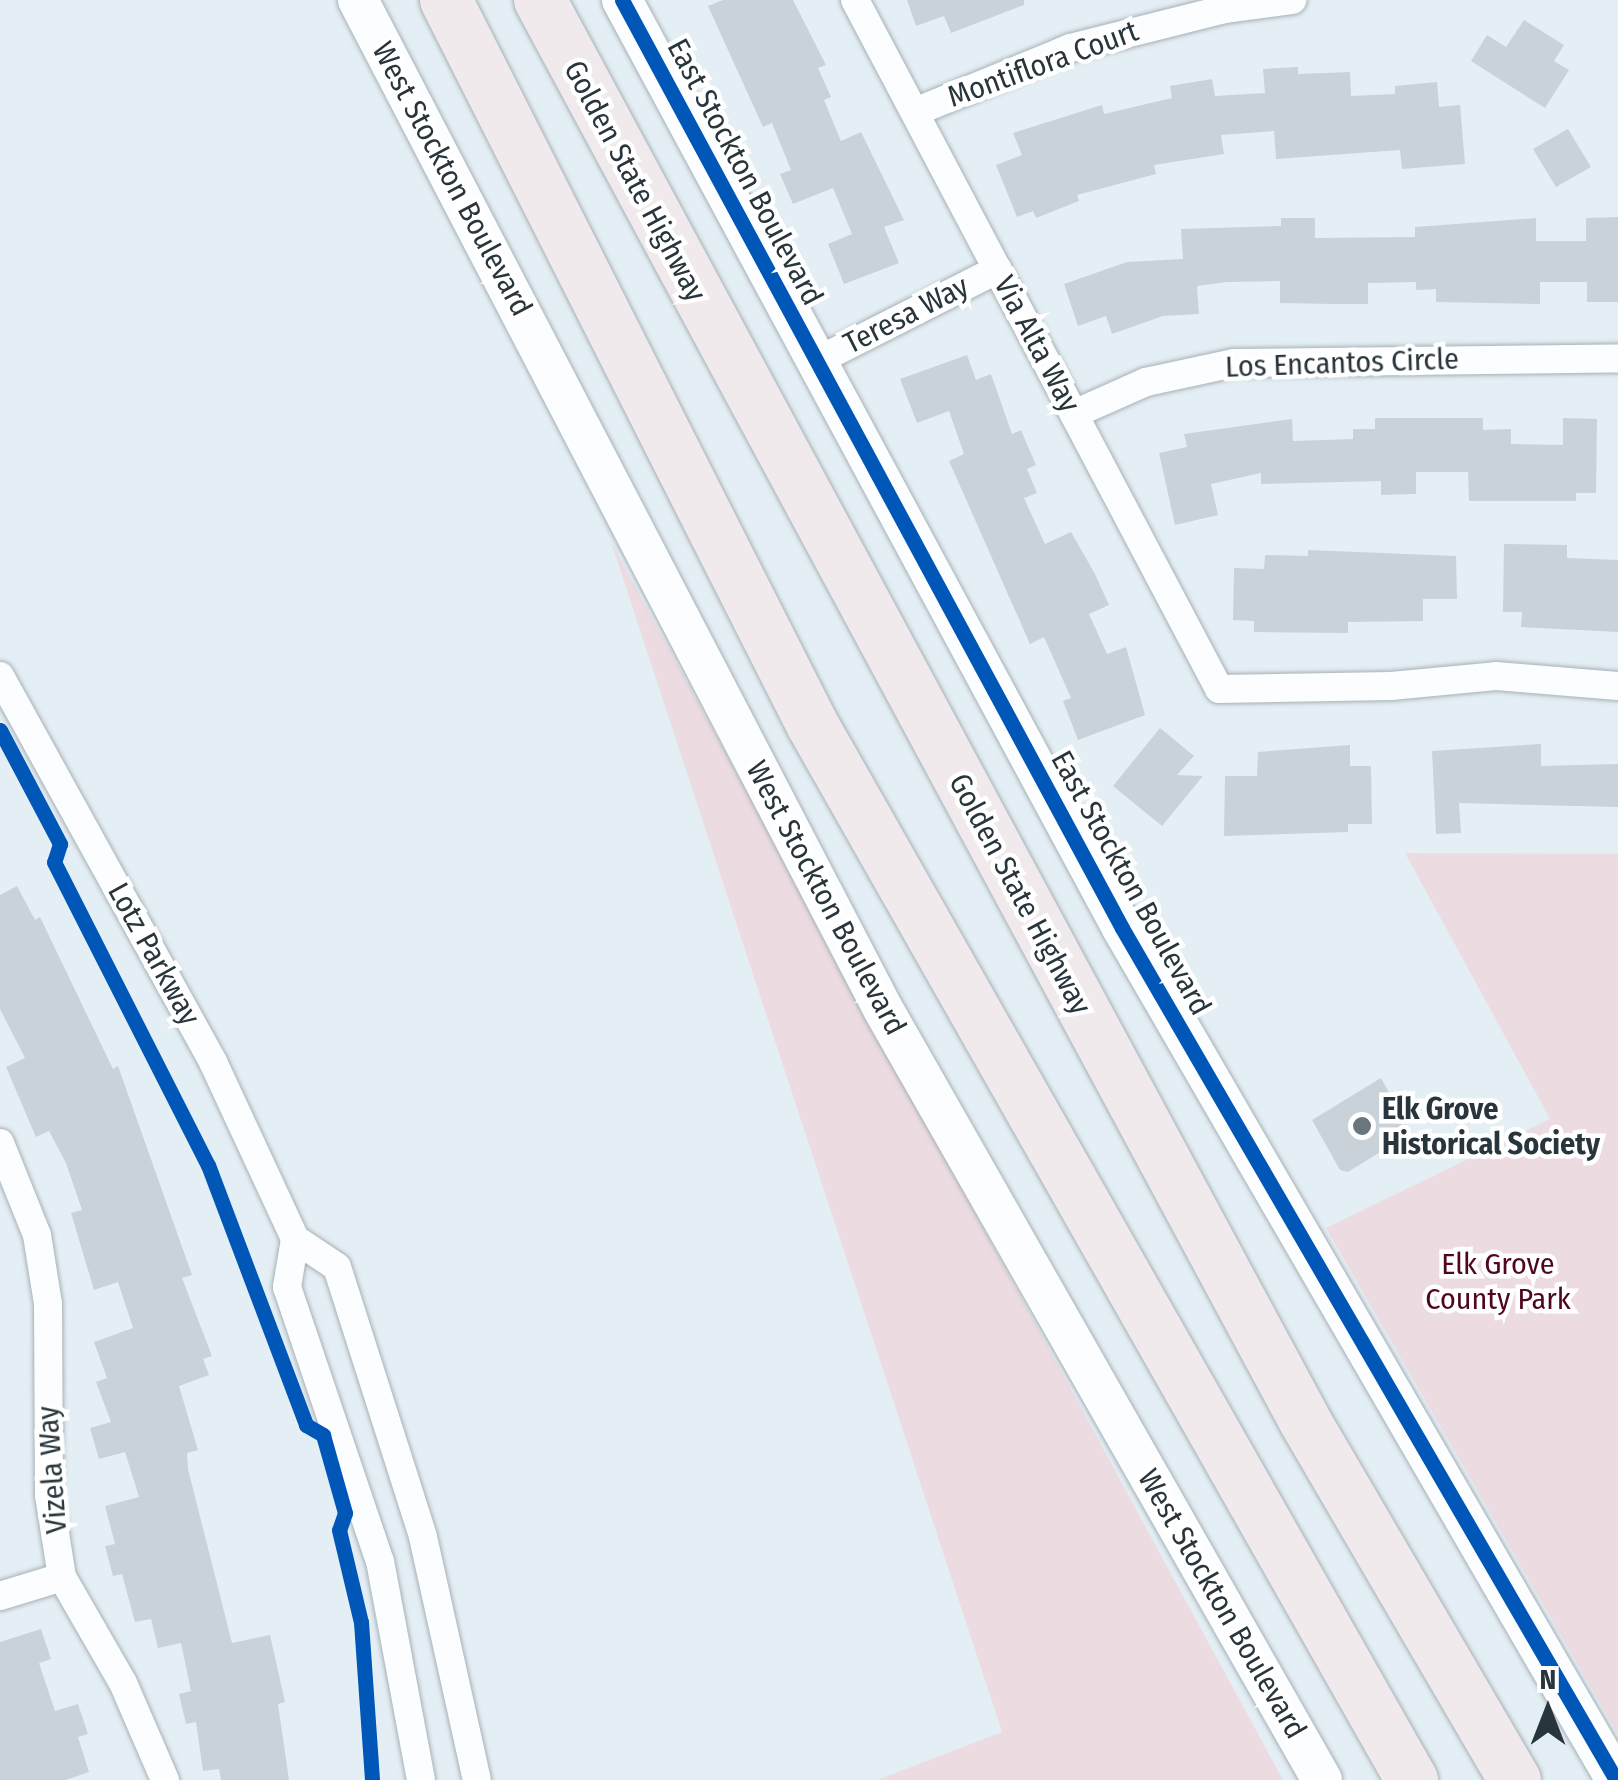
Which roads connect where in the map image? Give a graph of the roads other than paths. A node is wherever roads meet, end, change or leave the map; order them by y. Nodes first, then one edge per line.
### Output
1 (358, 0) edge
2 (446, 0) edge
3 (540, 0) edge
4 (622, 0) edge
5 (856, 0) edge
6 (1292, 0) edge
7 (915, 112) junction
8 (998, 270) junction
9 (1618, 358) edge
10 (814, 362) junction
11 (1074, 414) junction
12 (0, 676) edge
13 (1618, 686) edge
14 (0, 1142) edge
15 (295, 1239) junction
16 (62, 1577) junction
17 (0, 1596) edge
18 (165, 1780) edge
19 (421, 1780) edge
20 (478, 1780) edge
21 (1322, 1780) edge
22 (1412, 1780) edge
23 (1516, 1780) edge
24 (1616, 1780) edge

1 - 21 street, West Stockton Boulevard
2 - 22 highway
3 - 23 highway, Golden State Highway
4 - 10 street, East Stockton Boulevard
5 - 7 street, Via Alta Way
6 - 7 street, Montiflora Court
7 - 8 street, Via Alta Way
8 - 10 street, Teresa Way
8 - 11 street, Via Alta Way
9 - 11 street, Los Encantos Circle
10 - 24 street, East Stockton Boulevard
11 - 13 street, Via Alta Way
12 - 15 street, Lotz Parkway
14 - 16 street, Vizela Way
15 - 19 street
15 - 20 street
16 - 17 street
16 - 18 street, Vizela Way

